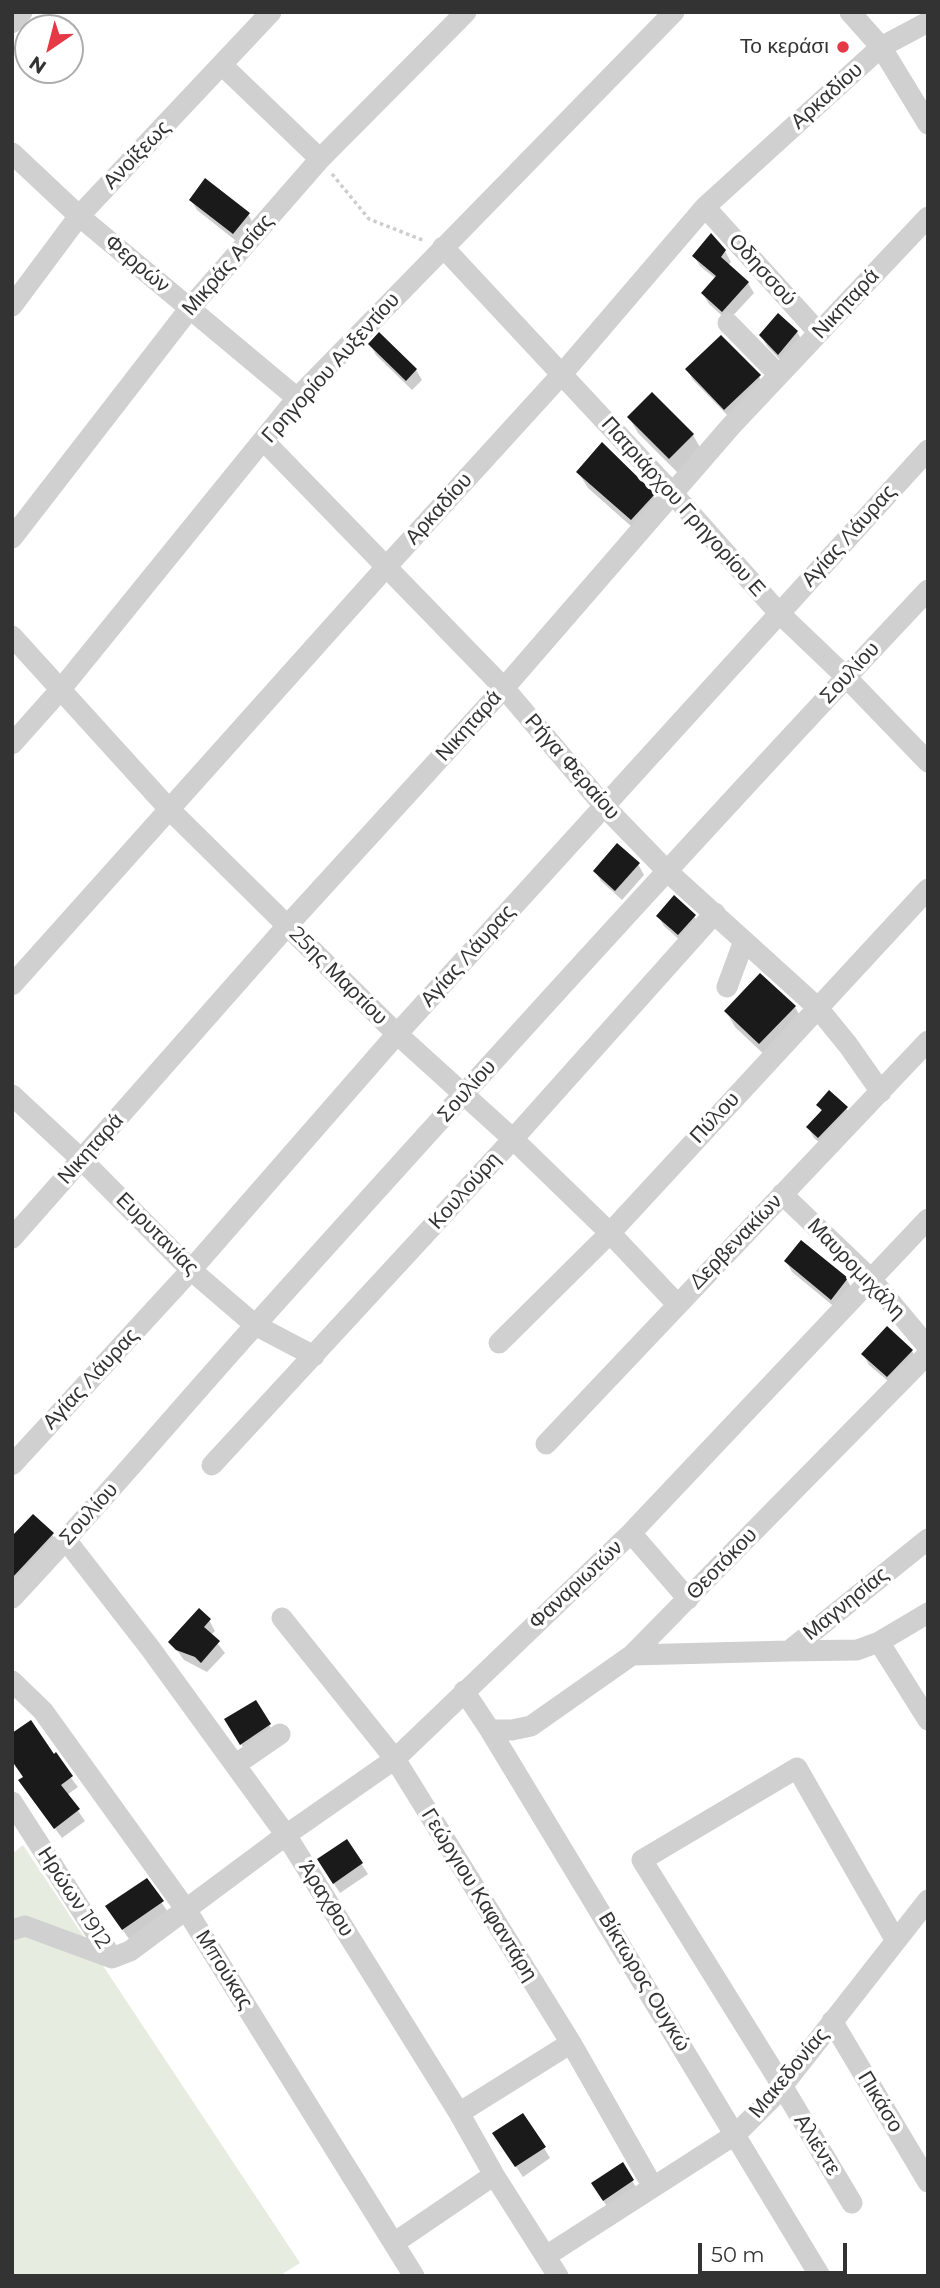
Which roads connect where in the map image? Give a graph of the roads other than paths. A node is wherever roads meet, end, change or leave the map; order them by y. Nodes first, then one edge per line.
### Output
1 (22, 12) edge
2 (271, 12) edge
3 (674, 12) edge
4 (850, 12) edge
5 (457, 15) edge
6 (928, 22) edge
7 (12, 23) edge
8 (881, 47) junction
9 (222, 65) junction
10 (928, 124) edge
11 (12, 153) edge
12 (320, 159) junction
13 (705, 207) junction
14 (79, 216) junction
15 (928, 217) edge
16 (443, 247) junction
17 (12, 306) edge
18 (190, 308) junction
19 (729, 323) dead end
20 (819, 333) junction
21 (562, 374) junction
22 (779, 375) junction
23 (297, 398) junction
24 (264, 441) junction
25 (928, 450) edge
26 (674, 495) junction
27 (12, 538) edge
28 (387, 566) junction
29 (928, 590) edge
30 (779, 613) junction
31 (12, 636) edge
32 (846, 677) junction
33 (504, 688) junction
34 (61, 689) junction
35 (12, 744) edge
36 (928, 762) edge
37 (604, 806) junction
38 (169, 809) junction
39 (668, 872) junction
40 (928, 889) edge
41 (715, 913) junction
42 (288, 926) junction
43 (744, 941) junction
44 (12, 985) edge
45 (727, 987) dead end
46 (817, 1007) junction
47 (397, 1034) junction
48 (928, 1041) edge
49 (881, 1092) junction
50 (12, 1095) edge
51 (463, 1095) junction
52 (513, 1139) junction
53 (82, 1160) junction
54 (782, 1194) junction
55 (928, 1219) edge
56 (610, 1233) junction
57 (12, 1238) edge
58 (191, 1270) junction
59 (871, 1279) junction
60 (677, 1304) junction
61 (255, 1325) junction
62 (499, 1343) dead end
63 (928, 1347) edge
64 (928, 1354) edge
65 (314, 1356) junction
66 (546, 1444) dead end
67 (12, 1465) edge
68 (212, 1465) dead end
69 (631, 1533) junction
70 (928, 1539) edge
71 (66, 1540) junction
72 (12, 1598) edge
73 (688, 1599) junction
74 (928, 1613) edge
75 (282, 1618) dead end
76 (879, 1642) junction
77 (789, 1651) junction
78 (632, 1655) junction
79 (12, 1681) edge
80 (464, 1691) junction
81 (928, 1720) edge
82 (490, 1730) junction
83 (280, 1734) dead end
84 (395, 1759) junction
85 (235, 1765) junction
86 (12, 1802) edge
87 (286, 1835) junction
88 (928, 1900) edge
89 (187, 1911) junction
90 (12, 1930) edge
91 (897, 1941) junction
92 (113, 1958) junction
93 (832, 2021) junction
94 (571, 2043) junction
95 (781, 2087) junction
96 (458, 2113) junction
97 (736, 2134) junction
98 (494, 2175) junction
99 (928, 2182) edge
100 (653, 2187) junction
101 (852, 2203) dead end
102 (394, 2243) junction
103 (546, 2256) junction
104 (414, 2276) edge
105 (558, 2276) edge
106 (820, 2276) edge

1 - 7 street
2 - 9 street, Ανοίξεως
3 - 16 street, Γρηγορίου Αυξεντίου
4 - 8 street
5 - 12 street, Μικράς Ασίας
6 - 8 street, Αρκαδίου
8 - 10 street
8 - 13 street, Αρκαδίου
9 - 12 street
9 - 14 street, Ανοίξεως
11 - 14 street, Φερρών
12 - 18 street, Μικράς Ασίας
13 - 20 street, Οδησσού
13 - 21 street, Αρκαδίου
14 - 17 street, Ανοίξεως
14 - 18 street, Φερρών
15 - 20 street, Νικηταρά
16 - 21 street, Πατριάρχου Γρηγορίου Ε
16 - 23 street, Γρηγορίου Αυξεντίου
18 - 23 street, Φερρών
18 - 27 street, Μικράς Ασίας
19 - 22 street
20 - 22 street, Νικηταρά
21 - 26 street, Πατριάρχου Γρηγορίου Ε
21 - 28 street, Αρκαδίου
22 - 26 street, Νικηταρά
23 - 24 street, Γρηγορίου Αυξεντίου
24 - 28 street, Ρήγα Φεραίου
24 - 34 street, Γρηγορίου Αυξεντίου
25 - 30 street, Αγίας Λάυρας
26 - 30 street, Πατριάρχου Γρηγορίου Ε
26 - 33 street, Νικηταρά
28 - 33 street, Ρήγα Φεραίου
28 - 38 street, Αρκαδίου
29 - 32 street, Σουλίου
30 - 32 street, Πατριάρχου Γρηγορίου Ε
30 - 37 street, Αγίας Λάυρας
31 - 34 street, 25ης Μαρτίου
32 - 36 street, Πατριάρχου Γρηγορίου Ε
32 - 39 street, Σουλίου
33 - 37 street, Ρήγα Φεραίου
33 - 42 street, Νικηταρά
34 - 35 street, Γρηγορίου Αυξεντίου
34 - 38 street, 25ης Μαρτίου
37 - 39 street, Ρήγα Φεραίου
37 - 47 street, Αγίας Λάυρας
38 - 42 street, 25ης Μαρτίου
38 - 44 street, Αρκαδίου
39 - 41 street, Ρήγα Φεραίου
39 - 51 street, Σουλίου
40 - 46 street, Πύλου
41 - 43 street, Ρήγα Φεραίου
41 - 52 street, Κουλούρη
42 - 47 street, 25ης Μαρτίου
42 - 53 street, Νικηταρά
43 - 45 street
43 - 46 street, Ρήγα Φεραίου
46 - 49 street, Ρήγα Φεραίου
46 - 56 street, Πύλου
47 - 51 street, 25ης Μαρτίου
47 - 58 street, Αγίας Λάυρας
48 - 49 street, Δερβενακίων
49 - 54 street, Δερβενακίων
50 - 53 street, Ευρυτανίας
51 - 52 street, 25ης Μαρτίου
51 - 61 street, Σουλίου
52 - 56 street, 25ης Μαρτίου
52 - 65 street, Κουλούρη
53 - 57 street, Νικηταρά
53 - 58 street, Ευρυτανίας
54 - 59 street, Μαυρομιχάλη
54 - 60 street, Δερβενακίων
55 - 59 street, Φαναριωτών
56 - 60 street, 25ης Μαρτίου
56 - 62 street, Πύλου
58 - 61 street, Ευρυτανίας
58 - 67 street, Αγίας Λάυρας
59 - 63 street, Μαυρομιχάλη
59 - 69 street, Φαναριωτών
60 - 66 street, Δερβενακίων
61 - 65 street, Ευρυτανίας
61 - 71 street, Σουλίου
64 - 73 street, Θεοτόκου
65 - 68 street, Κουλούρη
69 - 73 street
69 - 80 street, Φαναριωτών
70 - 77 street, Μαγνησίας
71 - 72 street, Σουλίου
71 - 85 street, Άραχθου
73 - 78 street, Θεοτόκου
74 - 76 street
75 - 84 street, Γεώργιου Καφαντάρη
76 - 77 street
76 - 81 street
77 - 78 street, Μαγνησίας
78 - 82 street, Θεοτόκου
79 - 89 street, Μπούκας
80 - 82 street, Βίκτωρος Ουγκώ
80 - 84 street, Φαναριωτών
82 - 97 street, Βίκτωρος Ουγκώ
83 - 85 street
84 - 87 street, Φαναριωτών
84 - 94 street, Γεώργιου Καφαντάρη
85 - 87 street, Άραχθου
86 - 92 street, Ηρώων 1912
87 - 89 street, Φαναριωτών
87 - 96 street, Άραχθου
88 - 91 street, Μακεδονίας
89 - 92 street, Φαναριωτών
89 - 102 street, Μπούκας
90 - 92 street
91 - 93 street, Μακεδονίας
91 - 95 street, Αλιέντε
93 - 95 street, Μακεδονίας
93 - 99 street, Πικάσο
94 - 96 street
94 - 100 street, Γεώργιου Καφαντάρη
95 - 97 street, Μακεδονίας
95 - 101 street, Αλιέντε
96 - 98 street, Άραχθου
97 - 100 street, Μακεδονίας
97 - 106 street, Βίκτωρος Ουγκώ
98 - 102 street
98 - 103 street, Άραχθου
100 - 103 street, Μακεδονίας
102 - 104 street, Μπούκας
103 - 105 street, Άραχθου

